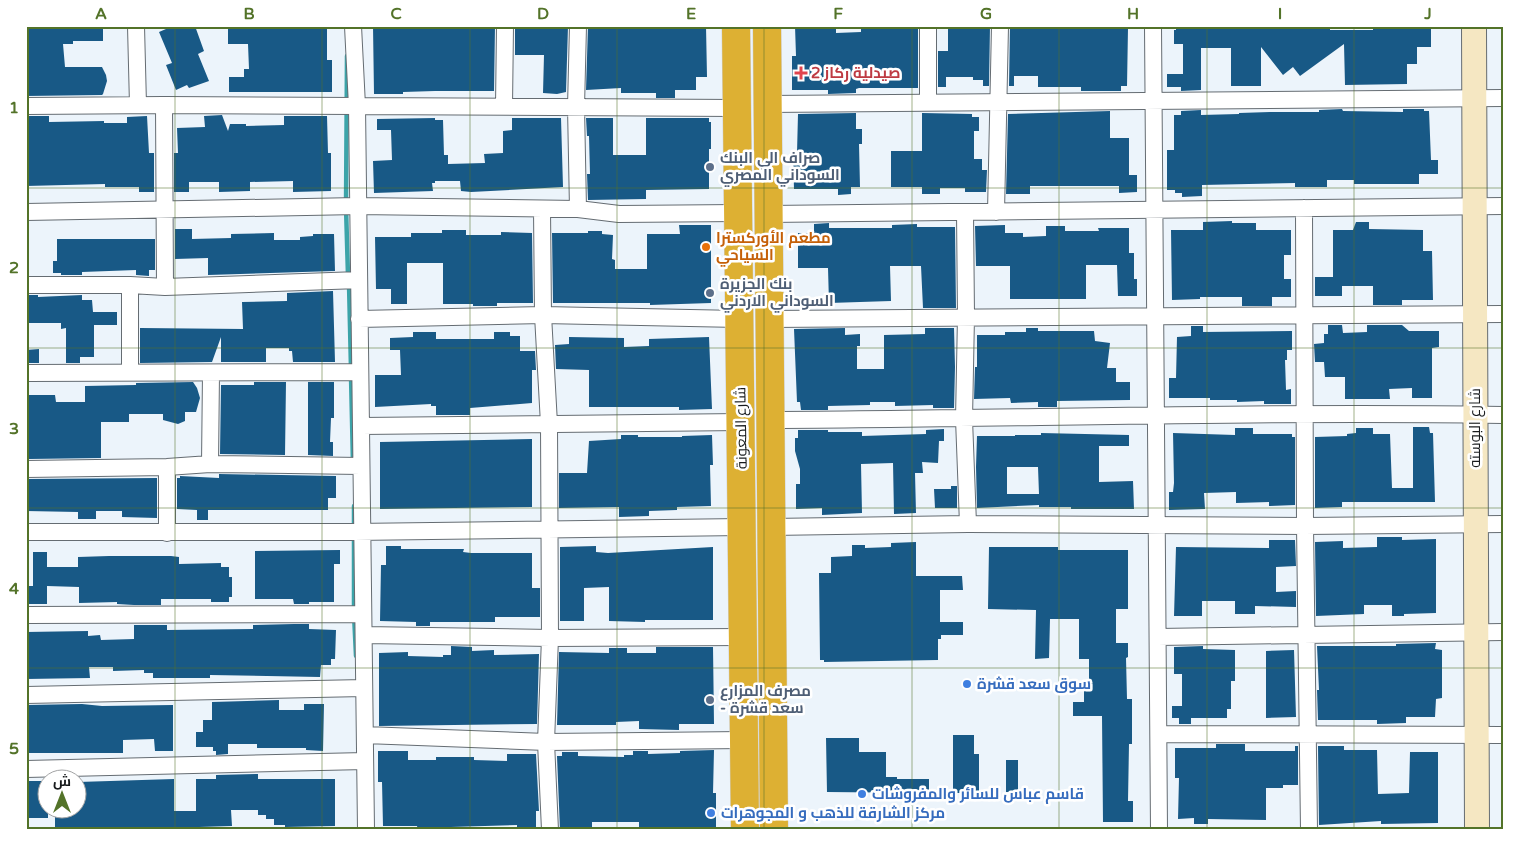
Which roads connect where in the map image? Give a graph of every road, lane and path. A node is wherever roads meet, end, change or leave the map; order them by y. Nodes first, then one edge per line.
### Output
1 (136, 26) edge
2 (353, 26) edge
3 (505, 26) edge
4 (578, 26) edge
5 (736, 26) edge
6 (767, 26) edge
7 (928, 26) edge
8 (1000, 26) edge
9 (1153, 26) edge
10 (1474, 26) edge
11 (1474, 98) junction
12 (1503, 98) edge
13 (1153, 101) junction
14 (998, 102) junction
15 (928, 103) junction
16 (767, 104) junction
17 (138, 105) junction
18 (164, 105) junction
19 (26, 106) edge
20 (357, 106) junction
21 (504, 106) junction
22 (576, 107) junction
23 (737, 108) junction
24 (358, 206) junction
25 (1474, 206) junction
26 (1503, 206) edge
27 (1304, 208) junction
28 (165, 209) junction
29 (542, 209) junction
30 (578, 209) junction
31 (1154, 210) junction
32 (26, 212) edge
33 (965, 212) junction
34 (996, 212) junction
35 (738, 213) junction
36 (768, 214) junction
37 (359, 280) junction
38 (26, 285) edge
39 (130, 285) junction
40 (165, 287) junction
41 (1475, 314) junction
42 (1503, 314) edge
43 (543, 315) junction
44 (966, 316) junction
45 (1155, 316) junction
46 (1305, 316) junction
47 (360, 319) junction
48 (769, 319) junction
49 (740, 320) junction
50 (130, 372) junction
51 (360, 372) junction
52 (26, 373) edge
53 (211, 373) junction
54 (1304, 414) junction
55 (1475, 414) junction
56 (1503, 415) edge
57 (1156, 416) junction
58 (964, 419) junction
59 (770, 420) junction
60 (741, 422) junction
61 (548, 424) junction
62 (361, 426) junction
63 (210, 464) junction
64 (361, 466) junction
65 (167, 467) junction
66 (26, 469) edge
67 (968, 524) junction
68 (1157, 524) junction
69 (1476, 524) junction
70 (1503, 524) edge
71 (1305, 526) junction
72 (742, 527) junction
73 (771, 527) junction
74 (549, 530) junction
75 (362, 531) junction
76 (26, 532) edge
77 (167, 533) junction
78 (363, 614) junction
79 (26, 615) edge
80 (1476, 632) junction
81 (1503, 632) edge
82 (364, 635) junction
83 (1306, 635) junction
84 (743, 637) junction
85 (1158, 637) junction
86 (550, 638) junction
87 (364, 688) junction
88 (26, 695) edge
89 (1158, 734) junction
90 (365, 735) junction
91 (1477, 735) junction
92 (1503, 735) edge
93 (1308, 736) junction
94 (744, 740) junction
95 (546, 742) junction
96 (365, 761) junction
97 (26, 769) edge
98 (366, 830) edge
99 (550, 830) edge
100 (745, 830) edge
101 (774, 830) edge
102 (1159, 830) edge
103 (1309, 830) edge
104 (1477, 830) edge

1 - 17 street
2 - 20 street
3 - 21 street
4 - 22 street
5 - 23 highway, شارع المعونة
6 - 16 highway, شارع المعونة
7 - 15 street
8 - 14 street
9 - 13 street
10 - 11 street, شارع البوسته
11 - 12 street
11 - 13 street
11 - 25 street, شارع البوسته
13 - 14 street
13 - 31 street
14 - 15 street
14 - 34 street
15 - 16 street
16 - 36 highway, شارع المعونة
17 - 18 street
17 - 19 street
18 - 20 street
18 - 28 street
20 - 21 street
20 - 24 street
21 - 22 street
22 - 23 street
22 - 30 street
23 - 35 highway, شارع المعونة
24 - 28 street
24 - 29 street
24 - 37 street
25 - 26 street
25 - 27 street
25 - 41 street, شارع البوسته
27 - 31 street
27 - 46 street
28 - 32 street
28 - 40 street
29 - 30 street
29 - 43 street
30 - 35 street
31 - 34 street
31 - 45 street
33 - 34 street
33 - 36 street
33 - 44 street
35 - 49 highway, شارع المعونة
36 - 48 highway, شارع المعونة
37 - 40 street
37 - 47 street
38 - 39 street
39 - 40 street
39 - 50 street
41 - 42 street
41 - 46 street
41 - 55 street, شارع البوسته
43 - 47 street
43 - 49 street
43 - 61 street
44 - 45 street
44 - 48 street
44 - 58 street
45 - 46 street
45 - 57 street
46 - 54 street
47 - 51 street
48 - 59 highway, شارع المعونة
49 - 60 highway, شارع المعونة
50 - 52 street
50 - 53 street
51 - 53 street
51 - 62 street
53 - 63 street
54 - 55 street
54 - 57 street
54 - 71 street
55 - 56 street
55 - 69 street, شارع البوسته
57 - 58 street
57 - 68 street
58 - 59 street
58 - 67 street
59 - 73 highway, شارع المعونة
60 - 61 street
60 - 72 highway, شارع المعونة
61 - 62 street
61 - 74 street
62 - 64 street
63 - 64 street
63 - 65 street
64 - 75 street
65 - 66 street
65 - 77 street
67 - 68 street
67 - 73 street
68 - 71 street
68 - 85 street
69 - 70 street
69 - 71 street
69 - 80 street, شارع البوسته
71 - 83 street
72 - 74 street
72 - 84 highway, شارع المعونة
73 - 101 highway, شارع المعونة
74 - 75 street
74 - 86 street
75 - 77 street
75 - 78 street
76 - 77 street
78 - 79 street
78 - 82 street
80 - 81 street
80 - 83 street
80 - 91 street, شارع البوسته
82 - 86 street
82 - 87 street
83 - 85 street
83 - 93 street
84 - 86 street
84 - 94 highway, شارع المعونة
85 - 89 street
86 - 95 street
87 - 88 street
87 - 90 street
89 - 93 street
89 - 102 street
90 - 95 street
90 - 96 street
91 - 92 street
91 - 93 street
91 - 104 street, شارع البوسته
93 - 103 street
94 - 95 street
94 - 100 highway, شارع المعونة
95 - 99 street
96 - 97 street
96 - 98 street

